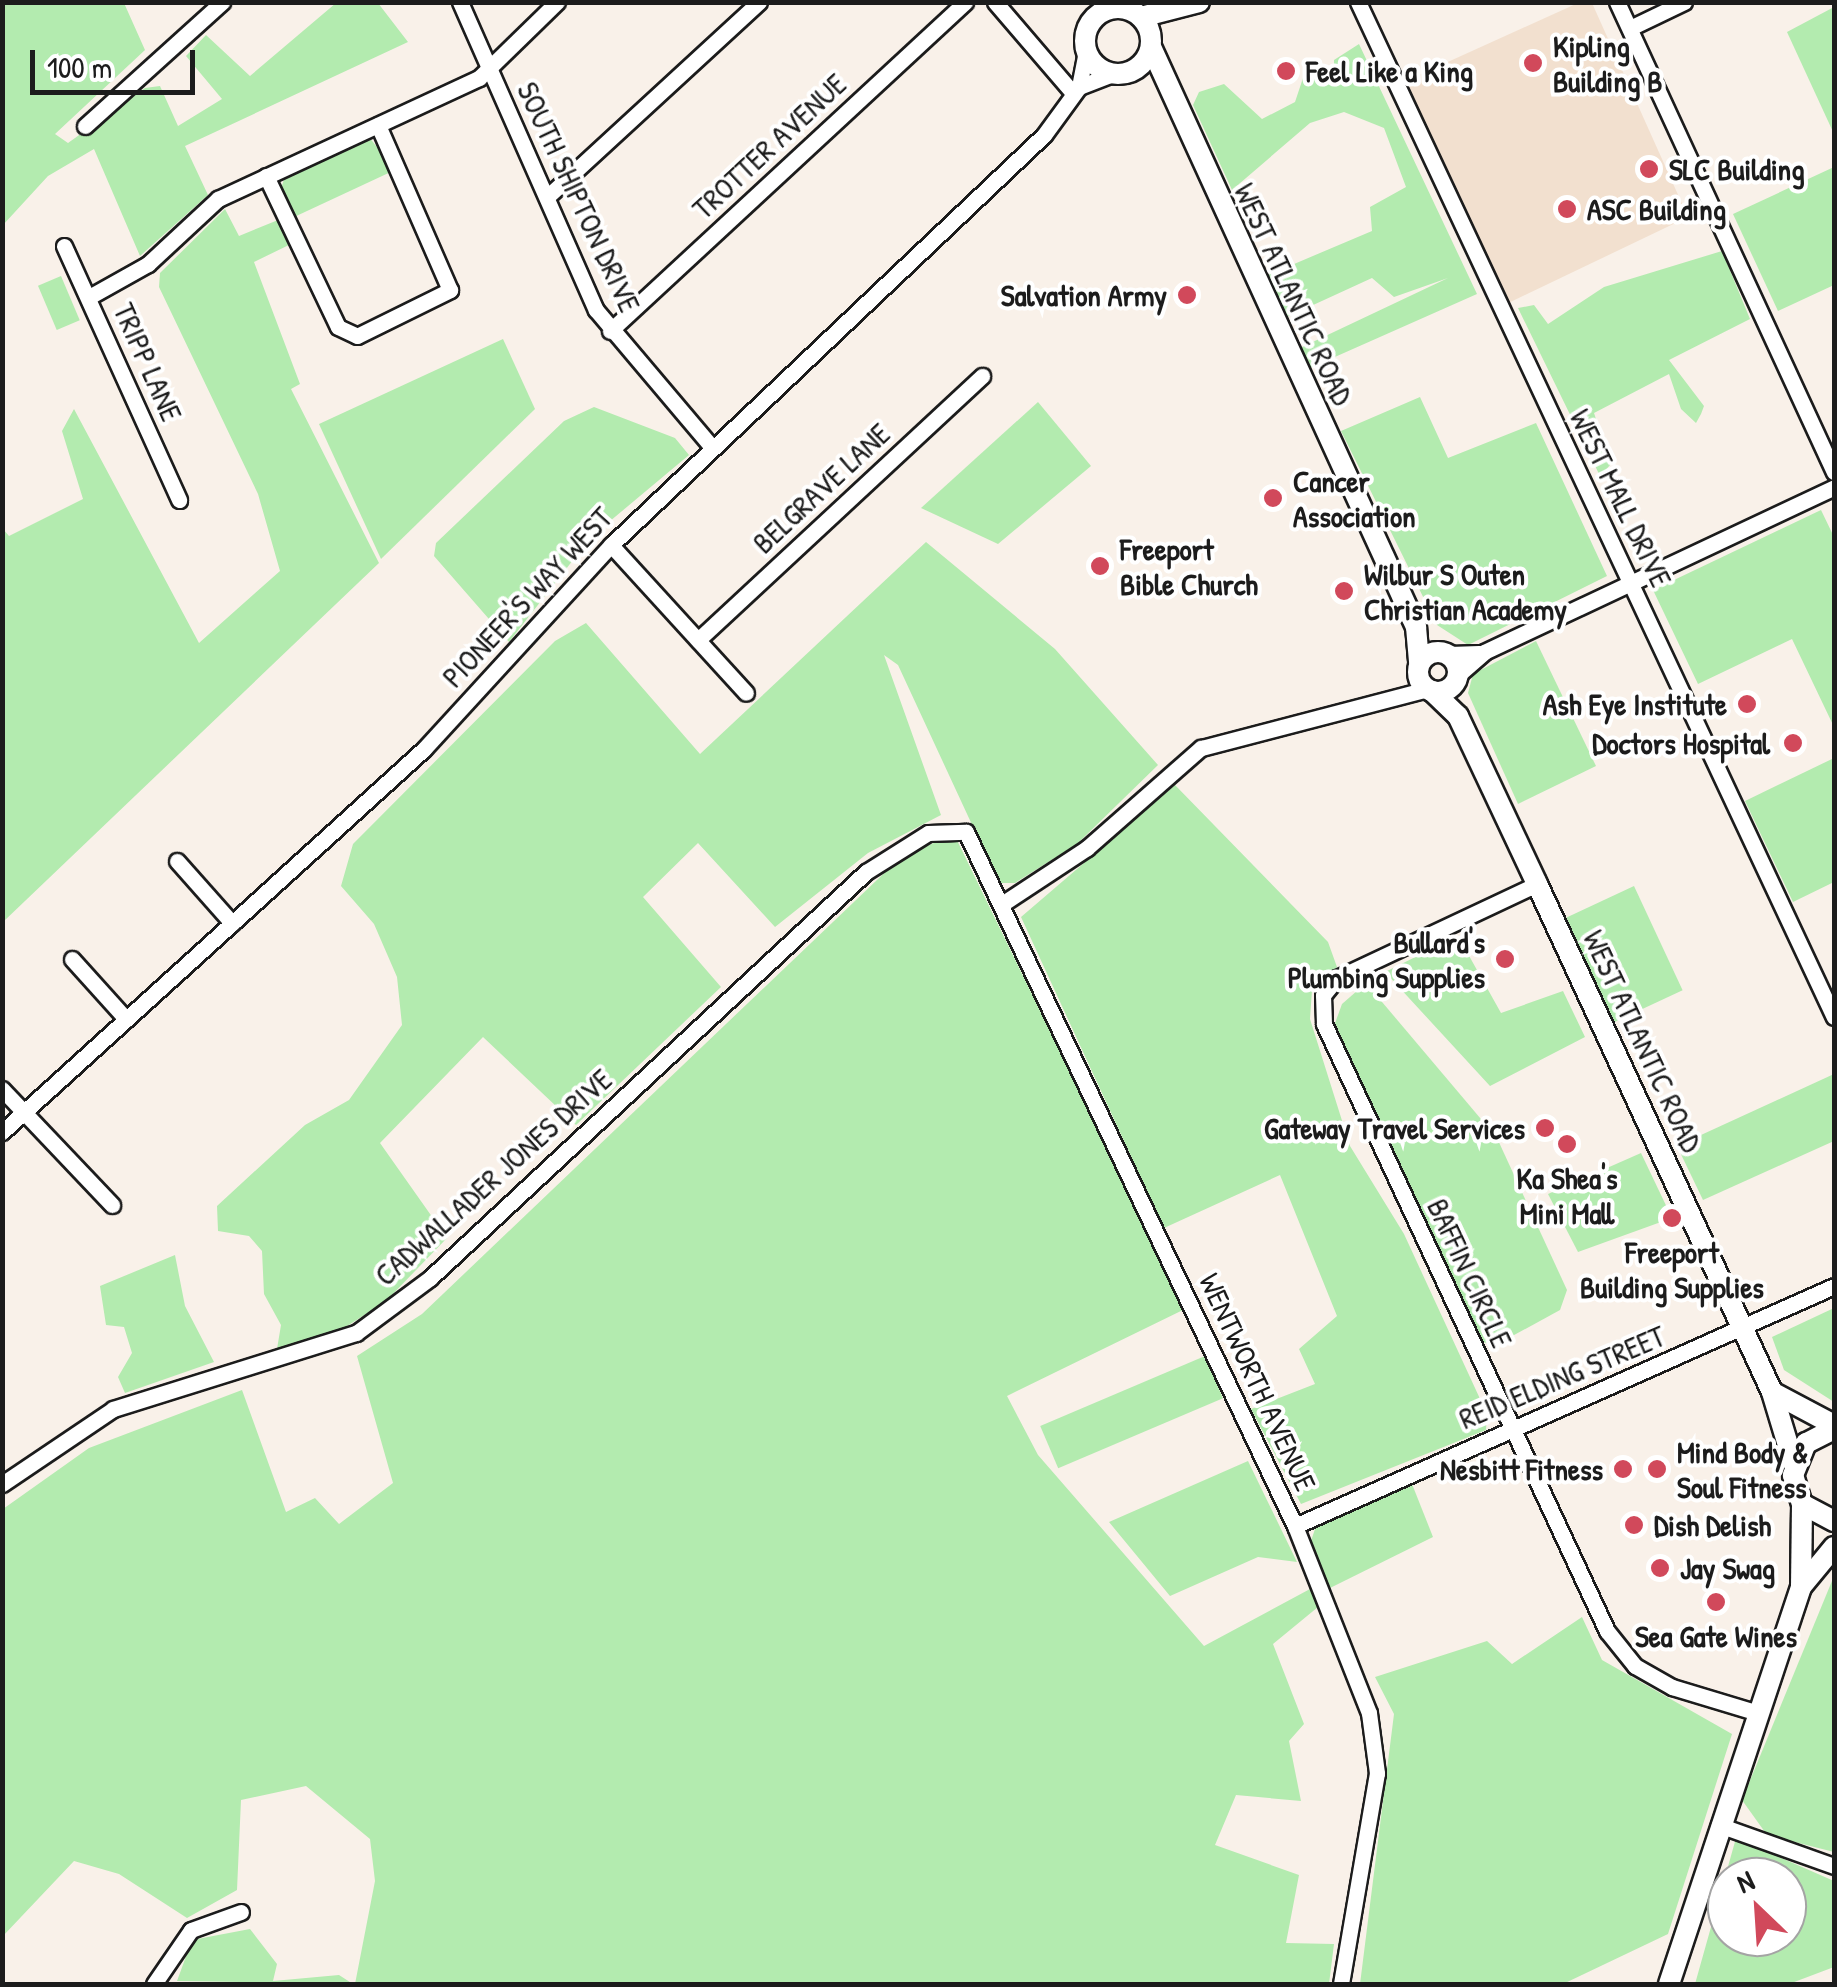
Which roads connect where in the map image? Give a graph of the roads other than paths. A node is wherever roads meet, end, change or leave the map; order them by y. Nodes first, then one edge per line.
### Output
1 (222, 2) edge
2 (460, 2) edge
3 (557, 2) edge
4 (759, 2) edge
5 (965, 2) edge
6 (995, 2) edge
7 (1358, 2) edge
8 (1617, 2) edge
9 (1684, 2) edge
10 (1193, 5) edge
11 (1133, 10) edge
12 (1094, 12) edge
13 (1630, 28) junction
14 (1151, 44) junction
15 (1086, 52) junction
16 (488, 68) junction
17 (1119, 74) junction
18 (1076, 90) junction
19 (1169, 95) junction
20 (378, 125) junction
21 (85, 126) dead end
22 (266, 176) junction
23 (547, 196) junction
24 (64, 246) dead end
25 (89, 297) junction
26 (610, 331) junction
27 (982, 376) dead end
28 (711, 446) junction
29 (1834, 472) edge
30 (1834, 487) edge
31 (179, 500) dead end
32 (611, 544) junction
33 (1632, 582) junction
34 (1416, 627) junction
35 (698, 640) junction
36 (1484, 652) junction
37 (1447, 654) junction
38 (1457, 677) junction
39 (1424, 679) junction
40 (746, 694) dead end
41 (1458, 716) junction
42 (966, 832) joint
43 (177, 861) dead end
44 (1538, 884) junction
45 (1004, 902) junction
46 (232, 923) junction
47 (72, 959) dead end
48 (1834, 1017) edge
49 (126, 1019) junction
50 (2, 1089) edge
51 (24, 1112) junction
52 (2, 1132) edge
53 (112, 1205) dead end
54 (1834, 1286) edge
55 (1743, 1330) junction
56 (1772, 1392) junction
57 (1834, 1427) edge
58 (1511, 1428) junction
59 (1794, 1465) junction
60 (2, 1484) edge
61 (1802, 1504) junction
62 (1834, 1522) edge
63 (1295, 1526) junction
64 (1834, 1548) edge
65 (1801, 1587) junction
66 (1758, 1713) junction
67 (1718, 1824) junction
68 (1834, 1866) edge
69 (242, 1912) dead end
70 (154, 1984) edge
71 (1341, 1984) edge
72 (1669, 1984) edge

1 - 21 street
2 - 16 street, SOUTH SHIPTON DRIVE
3 - 16 street
4 - 23 street
5 - 26 street, TROTTER AVENUE
6 - 18 street
7 - 33 street, WEST MALL DRIVE
8 - 13 street
9 - 13 street
10 - 11 main road
10 - 14 main road
11 - 12 main road
11 - 14 main road
12 - 15 main road
13 - 29 street
14 - 17 main road
14 - 19 main road, WEST ATLANTIC ROAD
15 - 17 main road
15 - 18 street, PIONEER'S WAY WEST
16 - 20 street
16 - 23 street, SOUTH SHIPTON DRIVE
17 - 18 street, PIONEER'S WAY WEST
17 - 19 main road
18 - 28 street, PIONEER'S WAY WEST
19 - 34 main road, WEST ATLANTIC ROAD
20 - 22 street
20 - 22 street
22 - 25 street
23 - 26 street, SOUTH SHIPTON DRIVE
24 - 25 street, TRIPP LANE
25 - 31 street, TRIPP LANE
26 - 28 street, SOUTH SHIPTON DRIVE
27 - 35 street, BELGRAVE LANE
28 - 32 street, PIONEER'S WAY WEST
30 - 33 street
32 - 35 street
32 - 46 street, PIONEER'S WAY WEST
33 - 36 street
33 - 48 street, WEST MALL DRIVE
34 - 37 main road, WEST ATLANTIC ROAD
34 - 39 main road, WEST ATLANTIC ROAD
35 - 40 street
36 - 37 street
36 - 38 street
37 - 38 main road, WEST ATLANTIC ROAD
37 - 39 main road
38 - 39 main road
38 - 41 main road, WEST ATLANTIC ROAD
39 - 41 main road, WEST ATLANTIC ROAD
39 - 45 street
41 - 44 main road, WEST ATLANTIC ROAD
42 - 45 street, WENTWORTH AVENUE
42 - 60 street, CADWALLADER JONES DRIVE
43 - 46 street
44 - 55 main road, WEST ATLANTIC ROAD
44 - 58 street, BAFFIN CIRCLE
45 - 63 street, WENTWORTH AVENUE
46 - 49 street, PIONEER'S WAY WEST
47 - 49 street
49 - 51 street, PIONEER'S WAY WEST
50 - 51 street
51 - 52 street, PIONEER'S WAY WEST
51 - 53 street
54 - 55 street, REID ELDING STREET
55 - 56 main road, WEST ATLANTIC ROAD
55 - 58 street, REID ELDING STREET
56 - 57 main road
56 - 59 main road, WEST ATLANTIC ROAD
57 - 59 main road
58 - 63 street, REID ELDING STREET
58 - 66 street, BAFFIN CIRCLE
59 - 61 main road, WEST ATLANTIC ROAD
61 - 62 main road
61 - 65 main road
63 - 71 street, WENTWORTH AVENUE
64 - 65 main road
65 - 66 main road
66 - 67 main road
67 - 68 street
67 - 72 main road
69 - 70 street

